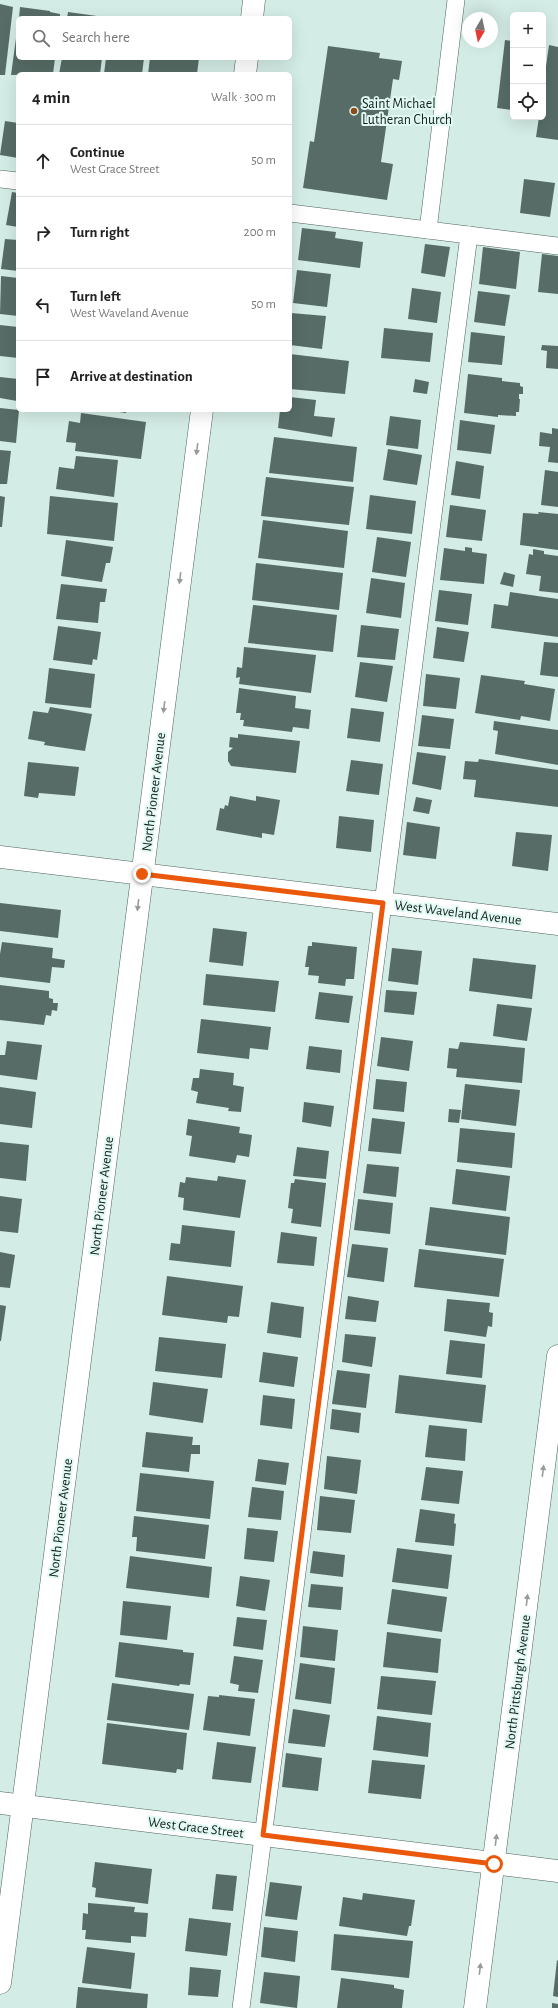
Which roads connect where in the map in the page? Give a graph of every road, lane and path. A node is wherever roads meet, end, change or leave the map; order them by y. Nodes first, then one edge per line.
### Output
1 (254, 0) edge
2 (456, 0) edge
3 (252, 16) edge
4 (247, 60) edge
5 (245, 72) edge
6 (0, 179) edge
7 (16, 181) edge
8 (292, 213) edge
9 (428, 230) junction
10 (469, 235) junction
11 (558, 246) edge
12 (202, 412) edge
13 (0, 857) edge
14 (142, 874) junction
15 (383, 903) junction
16 (558, 924) edge
17 (558, 1356) edge
18 (0, 1804) edge
19 (23, 1806) junction
20 (263, 1835) junction
21 (494, 1864) junction
22 (558, 1871) edge
23 (0, 1983) edge
24 (241, 2008) edge
25 (475, 2008) edge

1 - 3 street
2 - 9 lane
4 - 5 street
6 - 7 lane
8 - 9 lane
9 - 10 lane
10 - 11 lane
10 - 15 lane
12 -> 14 street, North Pioneer Avenue
13 - 14 street, West Waveland Avenue
14 - 15 street, West Waveland Avenue
14 -> 19 street, North Pioneer Avenue
15 - 16 street, West Waveland Avenue
15 - 20 lane
21 -> 17 street, North Pittsburgh Avenue
18 - 19 street, West Grace Street
19 - 20 street, West Grace Street
19 - 23 street, North Pioneer Avenue
20 - 21 street, West Grace Street
20 - 24 lane
21 - 22 street, West Grace Street
25 -> 21 street, North Pittsburgh Avenue

